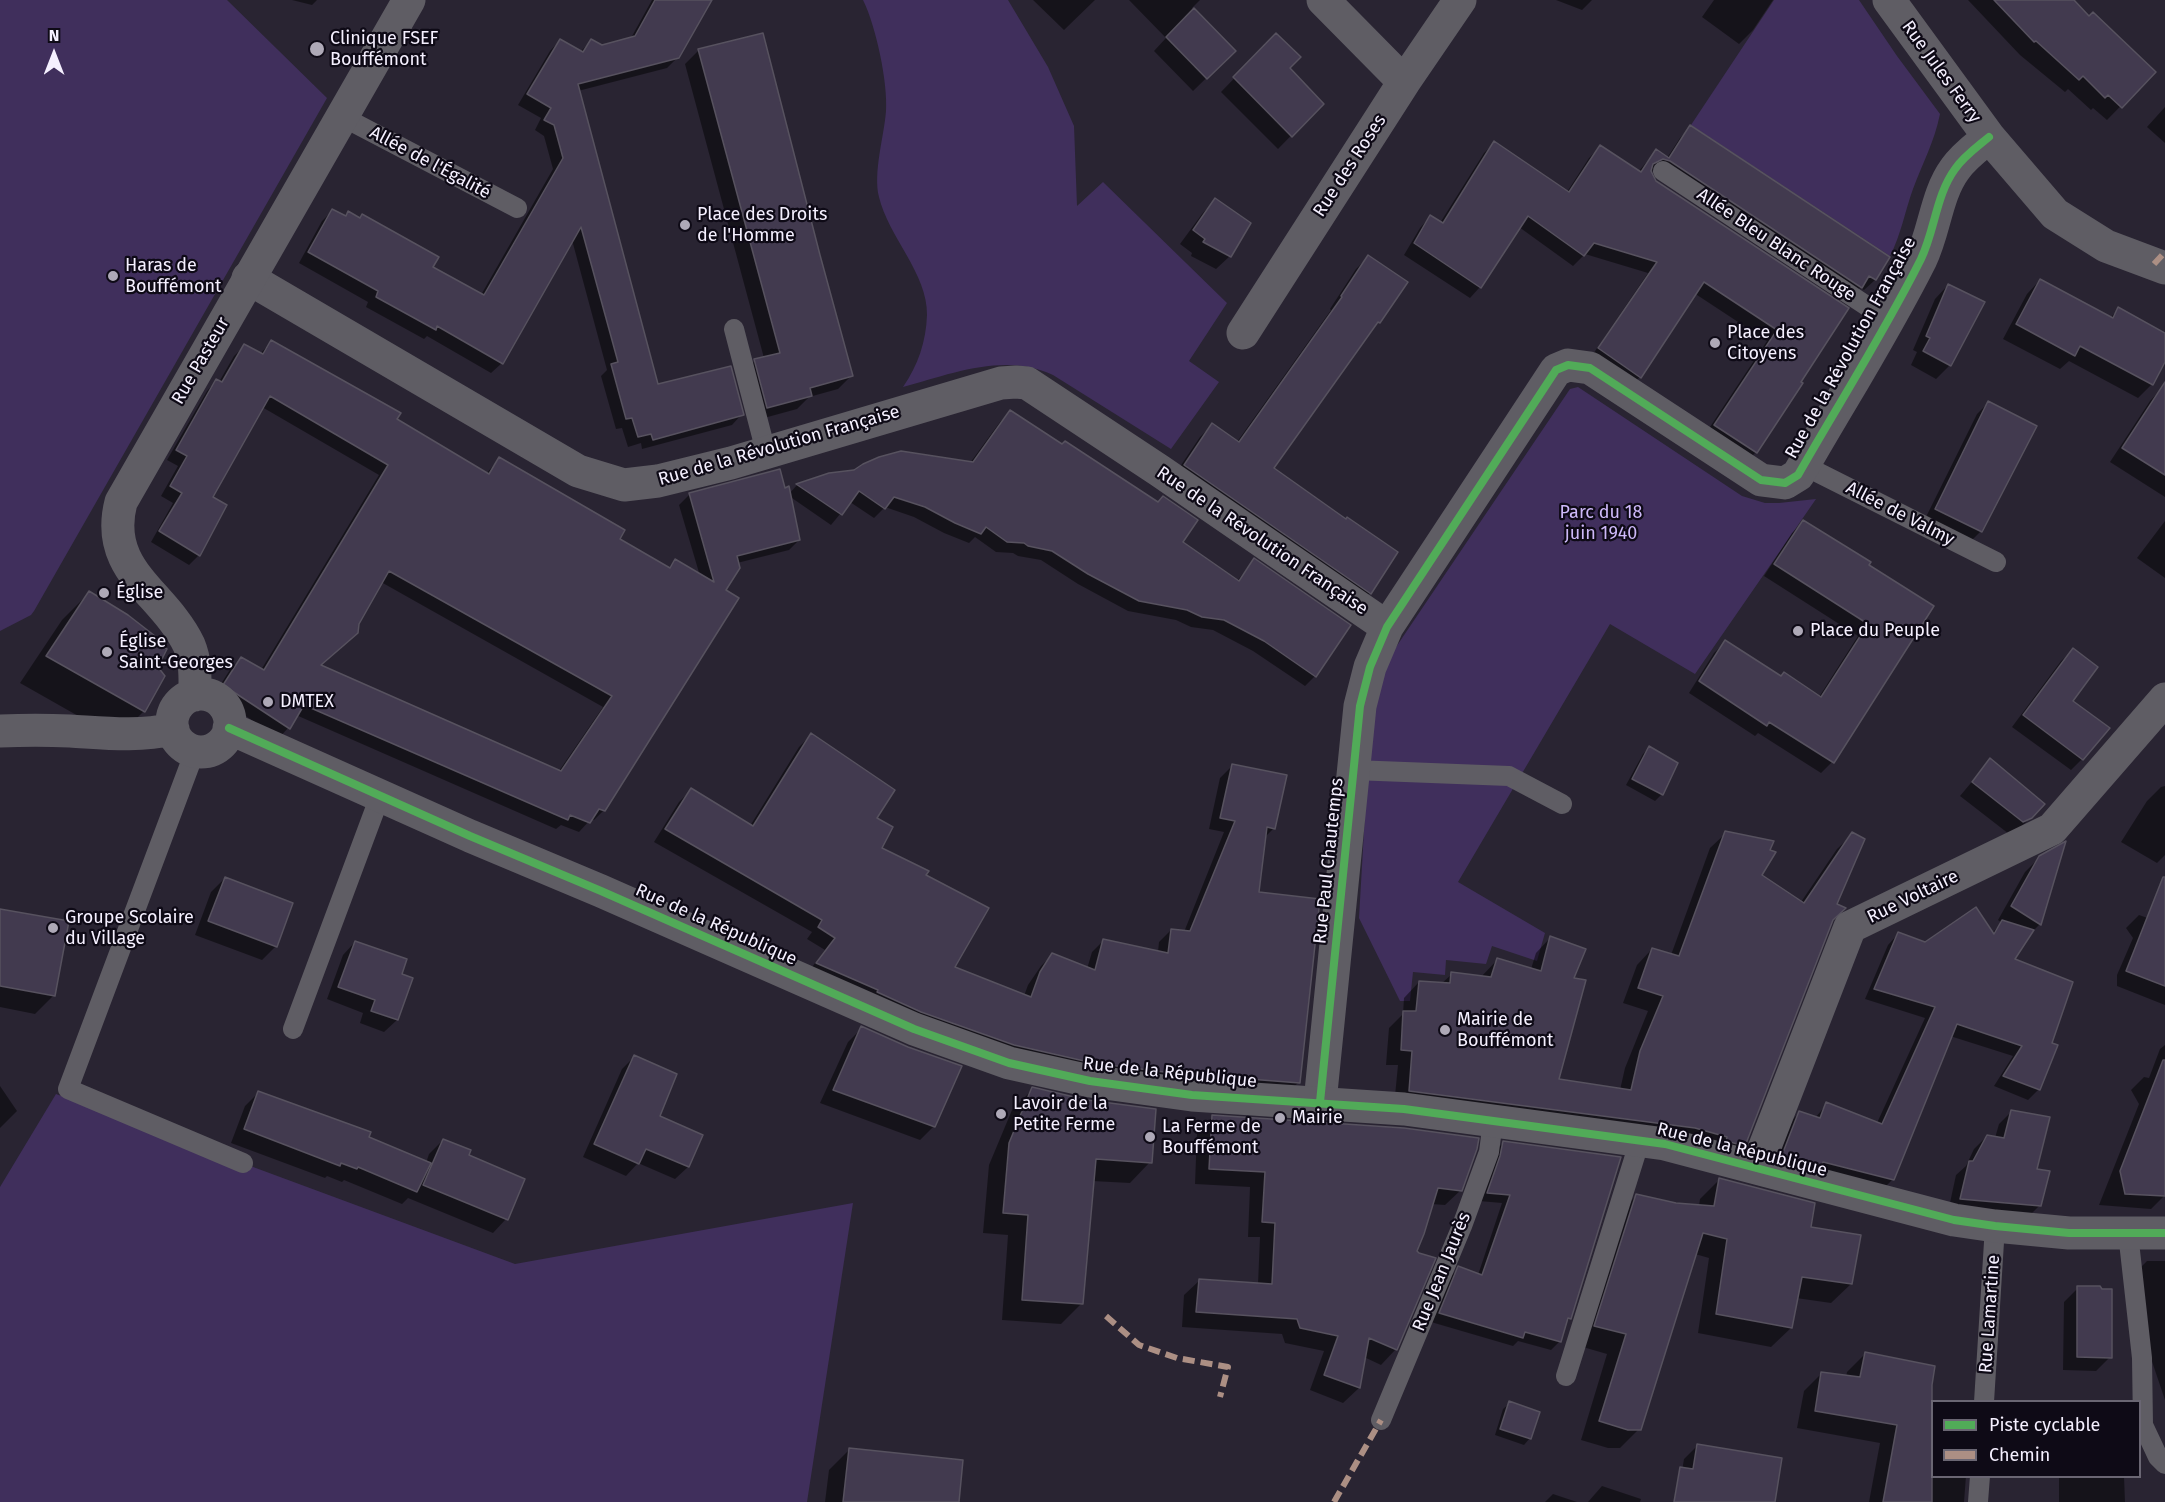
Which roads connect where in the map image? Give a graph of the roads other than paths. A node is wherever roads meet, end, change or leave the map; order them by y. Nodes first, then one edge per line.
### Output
1 (409, 0) edge
2 (1323, 0) edge
3 (1460, 0) edge
4 (1889, 0) edge
5 (1404, 82) junction
6 (343, 117) junction
7 (1989, 137) junction
8 (1663, 171) dead end
9 (517, 208) dead end
10 (2165, 268) edge
11 (248, 278) junction
12 (1888, 320) junction
13 (734, 329) dead end
14 (1243, 333) dead end
15 (766, 452) junction
16 (1803, 465) junction
17 (1996, 562) dead end
18 (1387, 627) junction
19 (195, 695) junction
20 (2165, 699) edge
21 (229, 728) junction
22 (0, 732) edge
23 (184, 740) junction
24 (1353, 770) junction
25 (380, 796) junction
26 (1562, 804) dead end
27 (293, 1029) dead end
28 (1320, 1102) junction
29 (1493, 1121) junction
30 (1640, 1140) junction
31 (243, 1163) dead end
32 (1757, 1167) junction
33 (1995, 1226) junction
34 (2128, 1233) junction
35 (2165, 1233) edge
36 (1566, 1376) dead end
37 (1984, 1400) edge
38 (1381, 1420) dead end
39 (2165, 1464) edge
40 (1980, 1478) edge
41 (1978, 1502) edge

1 - 6 street, Rue Pasteur
2 - 5 street
3 - 5 street, Rue des Roses
4 - 7 street, Rue Jules Ferry
5 - 14 street, Rue des Roses
6 - 9 lane, Allée de l'Égalité
6 - 11 street, Rue Pasteur
7 - 10 street, Rue Jules Ferry
7 - 12 street, Rue de la Révolution Française
8 - 12 lane, Allée Bleu Blanc Rouge
11 - 15 street, Rue de la Révolution Française
11 - 19 street, Rue Pasteur
12 - 16 street, Rue de la Révolution Française
13 - 15 lane
15 - 18 street, Rue de la Révolution Française
16 - 17 lane, Allée de Valmy
16 - 18 street, Rue de la Révolution Française
18 - 24 street, Rue Paul Chautemps
19 - 21 street
19 - 23 street
20 - 32 street, Rue Voltaire
21 - 23 street
21 - 25 street, Rue de la République
22 - 23 street
23 - 31 lane
24 - 26 lane
24 - 28 street, Rue Paul Chautemps
25 - 27 lane
25 - 28 street, Rue de la République
28 - 29 street, Rue de la République
29 - 30 street, Rue de la République
29 - 38 lane, Rue Jean Jaurès
30 - 32 street, Rue de la République
30 - 36 lane
32 - 33 street, Rue de la République
33 - 34 street, Rue de la République
33 - 37 lane, Rue Lamartine
34 - 35 street, Rue de la République
34 - 39 lane
40 - 41 lane

